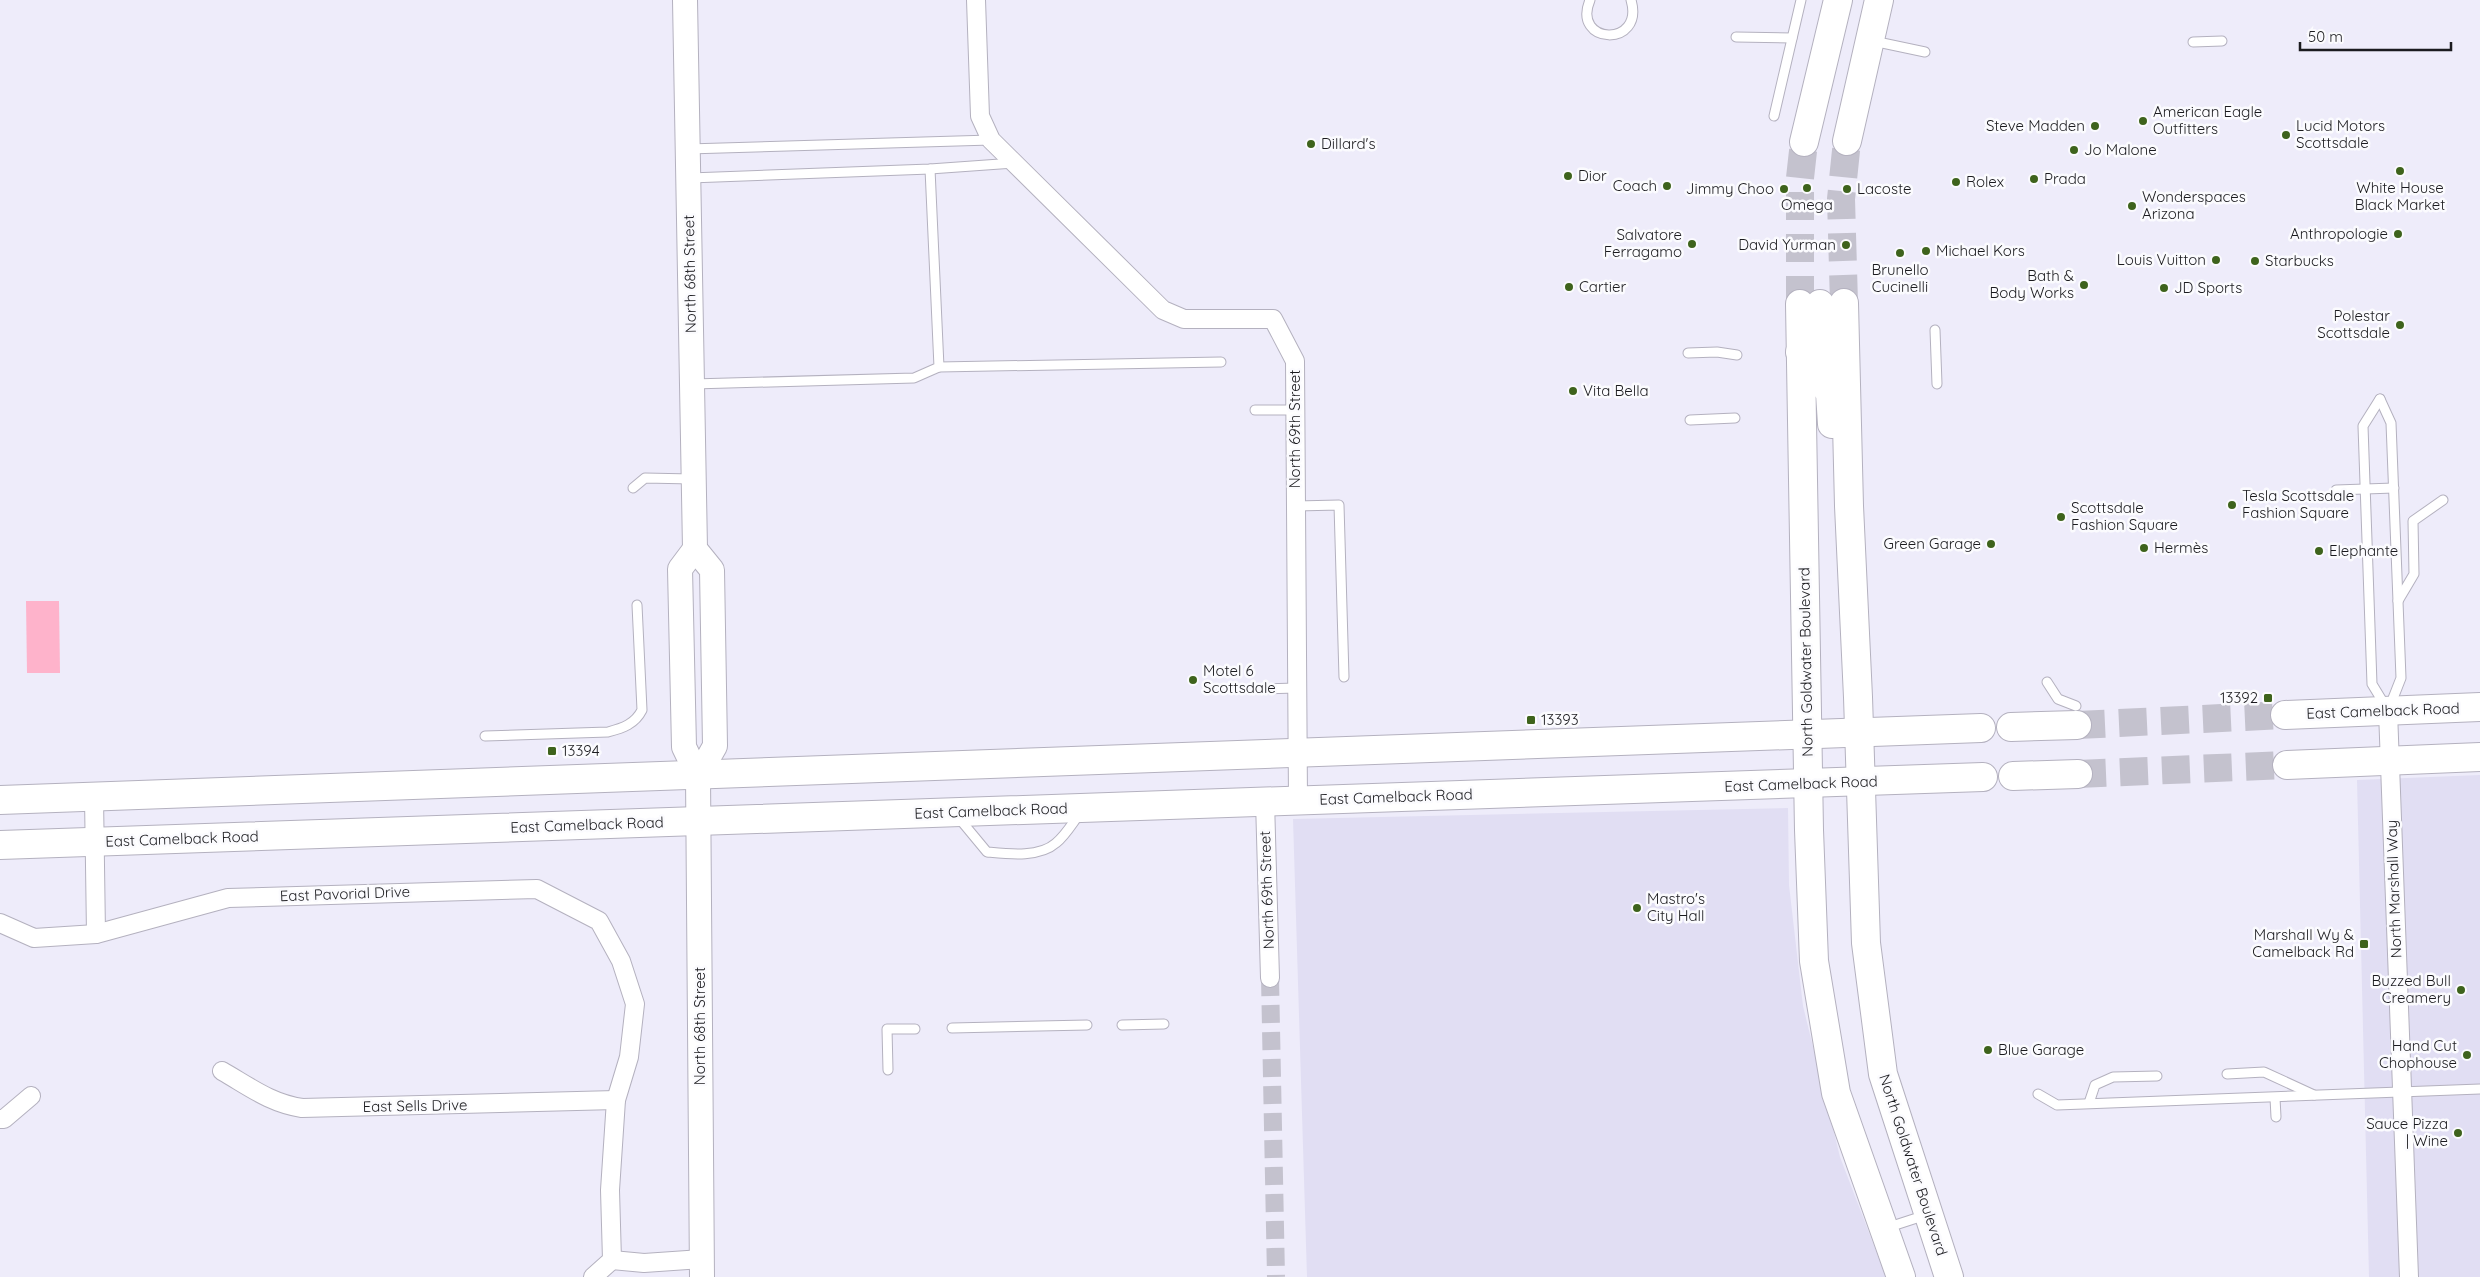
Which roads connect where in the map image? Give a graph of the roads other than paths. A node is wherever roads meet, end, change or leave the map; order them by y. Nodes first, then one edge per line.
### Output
1 (684, 0) edge
2 (976, 0) edge
3 (1590, 0) edge
4 (1631, 0) edge
5 (1801, 0) edge
6 (1838, 0) edge
7 (1879, 0) edge
8 (1736, 37) dead end
9 (1792, 38) junction
10 (1870, 40) junction
11 (2222, 41) dead end
12 (2193, 42) dead end
13 (1924, 52) dead end
14 (1774, 116) dead end
15 (990, 140) junction
16 (1847, 141) tunnel mouth
17 (1804, 142) tunnel mouth
18 (688, 149) junction
19 (1015, 163) junction
20 (930, 169) junction
21 (688, 178) junction
22 (1935, 330) dead end
23 (1800, 352) junction
24 (1688, 353) dead end
25 (1737, 355) dead end
26 (1221, 362) dead end
27 (939, 367) junction
28 (693, 384) junction
29 (1936, 384) dead end
30 (1255, 410) dead end
31 (1295, 410) junction
32 (1735, 418) dead end
33 (1690, 420) dead end
34 (694, 479) junction
35 (633, 488) dead end
36 (2394, 488) junction
37 (2365, 489) junction
38 (2336, 490) dead end
39 (2443, 500) dead end
40 (1296, 506) junction
41 (1849, 506) junction
42 (695, 549) junction
43 (2398, 601) junction
44 (637, 605) dead end
45 (1344, 676) dead end
46 (2046, 682) dead end
47 (1296, 688) junction
48 (1260, 689) dead end
49 (2480, 707) edge
50 (2388, 711) junction
51 (2285, 715) tunnel mouth
52 (2077, 716) joint
53 (2011, 727) dead end
54 (1981, 728) dead end
55 (1859, 732) junction
56 (1808, 734) junction
57 (484, 736) dead end
58 (1297, 753) junction
59 (2480, 757) edge
60 (2390, 760) junction
61 (2287, 765) tunnel mouth
62 (2078, 774) tunnel mouth
63 (698, 776) junction
64 (2013, 776) dead end
65 (1983, 777) dead end
66 (1860, 782) junction
67 (1808, 784) junction
68 (94, 797) junction
69 (0, 800) edge
70 (1298, 800) junction
71 (1265, 801) junction
72 (1085, 808) junction
73 (954, 812) junction
74 (698, 821) junction
75 (94, 842) junction
76 (0, 845) edge
77 (0, 923) edge
78 (96, 934) junction
79 (1270, 978) tunnel mouth
80 (1164, 1024) dead end
81 (1086, 1025) dead end
82 (1122, 1025) dead end
83 (952, 1028) dead end
84 (915, 1029) dead end
85 (888, 1070) dead end
86 (222, 1071) dead end
87 (2227, 1074) dead end
88 (2156, 1076) dead end
89 (2480, 1089) edge
90 (2402, 1092) junction
91 (2038, 1094) dead end
92 (31, 1096) dead end
93 (2317, 1096) junction
94 (2276, 1098) junction
95 (616, 1100) junction
96 (2089, 1103) junction
97 (2276, 1116) dead end
98 (0, 1119) edge
99 (1928, 1214) junction
100 (1883, 1229) junction
101 (612, 1260) junction
102 (702, 1268) edge
103 (593, 1277) edge
104 (1901, 1277) edge
105 (1949, 1277) edge
106 (2409, 1277) edge

1 - 18 street, North 68th Street
2 - 15 street, North 69th Street
3 - 4 lane
5 - 9 lane
6 - 17 main road
7 - 10 main road
8 - 9 lane
9 - 14 lane
10 - 13 lane
10 - 16 main road
11 - 12 lane
15 - 18 lane
15 - 19 street, North 69th Street
18 - 21 street, North 68th Street
19 - 20 lane
19 - 31 street, North 69th Street
20 - 21 lane
20 - 27 lane
21 - 28 street, North 68th Street
22 - 29 lane
23 - 41 main road
23 - 41 main road, North Goldwater Boulevard
23 - 56 main road, North Goldwater Boulevard
24 - 25 lane
26 - 27 lane
27 - 28 lane
28 - 34 street, North 68th Street
30 - 31 lane
31 - 40 street, North 69th Street
32 - 33 lane
34 - 35 lane
34 - 42 street, North 68th Street
36 - 37 lane
36 - 37 lane
36 - 43 lane
37 - 38 lane
37 - 50 lane
39 - 43 lane
40 - 45 lane
40 - 47 street, North 69th Street
41 - 55 main road, North Goldwater Boulevard
42 - 63 street, North 68th Street
42 - 63 street, North 68th Street
43 - 50 lane
44 - 57 lane
46 - 52 lane
47 - 48 lane
47 - 58 street, North 69th Street
49 - 50 main road, East Camelback Road
50 - 51 main road, East Camelback Road
50 - 60 street, North Marshall Way
52 - 53 main road
54 - 55 main road
55 - 56 main road
55 - 66 main road, North Goldwater Boulevard
56 - 58 main road
56 - 67 main road, North Goldwater Boulevard
58 - 63 main road
58 - 70 street, North 69th Street
59 - 60 main road
60 - 61 main road
60 - 90 street, North Marshall Way
62 - 64 main road
63 - 68 main road
63 - 74 street, North 68th Street
65 - 66 main road, East Camelback Road
66 - 67 main road, East Camelback Road
66 - 99 main road, North Goldwater Boulevard
67 - 70 main road, East Camelback Road
67 - 100 main road, North Goldwater Boulevard
68 - 69 main road
68 - 75 street
70 - 71 main road, East Camelback Road
71 - 72 main road, East Camelback Road
71 - 79 street, North 69th Street
72 - 73 main road, East Camelback Road
72 - 73 lane
73 - 74 main road, East Camelback Road
74 - 75 main road, East Camelback Road
74 - 102 street, North 68th Street
75 - 76 main road, East Camelback Road
75 - 78 street
77 - 78 street, East Pavorial Drive
78 - 95 street, East Pavorial Drive
80 - 82 lane
81 - 83 lane
84 - 85 lane
86 - 95 street, East Sells Drive
87 - 93 lane
88 - 96 lane
89 - 90 lane
90 - 93 lane
90 - 106 street, North Marshall Way
91 - 96 lane
92 - 98 street
93 - 94 lane
94 - 96 lane
94 - 97 lane
95 - 101 street
99 - 100 lane
99 - 105 main road, North Goldwater Boulevard
100 - 104 main road, North Goldwater Boulevard
101 - 102 street
101 - 103 street

